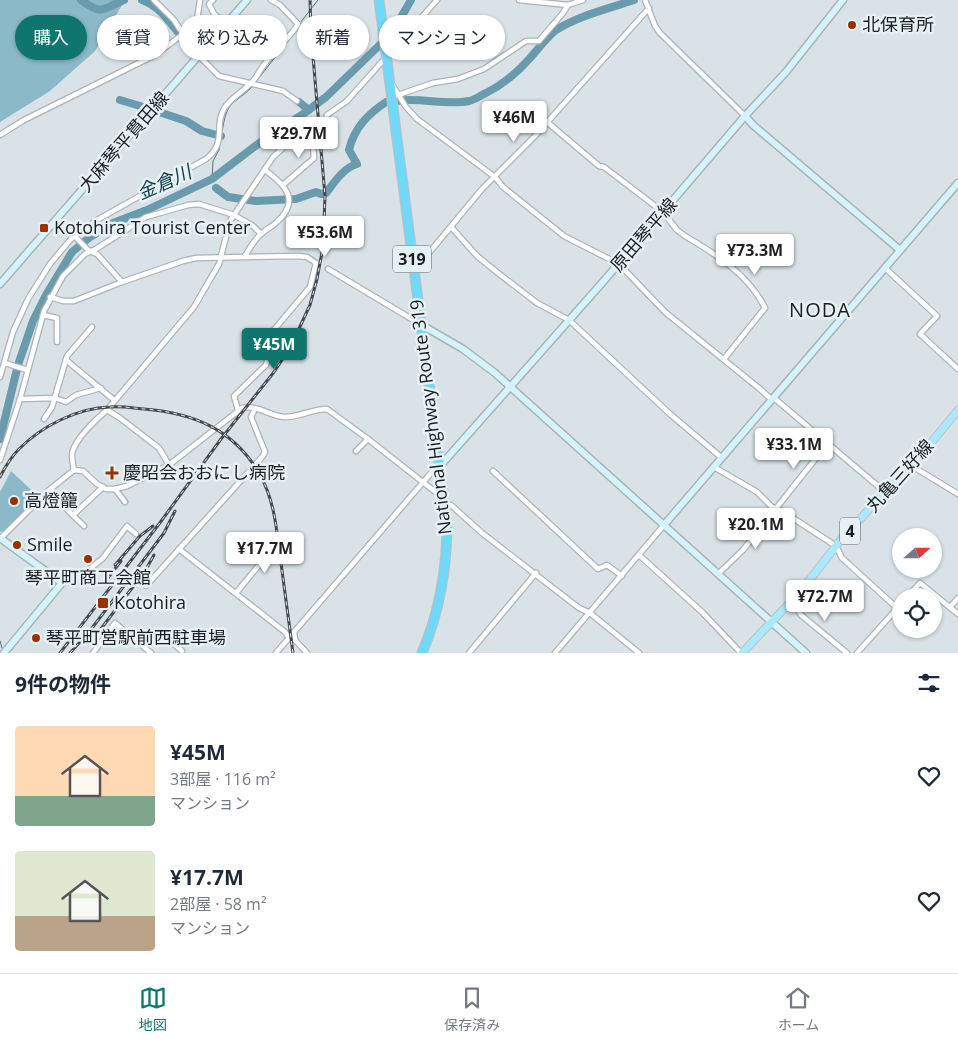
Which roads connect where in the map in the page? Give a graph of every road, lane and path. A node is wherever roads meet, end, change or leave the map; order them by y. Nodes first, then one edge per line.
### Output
1 (154, 0) edge
2 (200, 0) edge
3 (213, 0) edge
4 (247, 0) edge
5 (271, 0) edge
6 (437, 0) edge
7 (520, 0) edge
8 (583, 0) edge
9 (645, 0) edge
10 (839, 1) edge
11 (568, 5) junction
12 (649, 8) junction
13 (198, 15) edge
14 (215, 15) edge
15 (234, 15) edge
16 (423, 15) edge
17 (179, 27) edge
18 (179, 40) edge
19 (195, 60) edge
20 (203, 60) edge
21 (381, 60) edge
22 (386, 60) edge
23 (389, 81) junction
24 (252, 82) junction
25 (398, 95) junction
26 (297, 101) dead end
27 (745, 116) junction
28 (547, 122) junction
29 (316, 132) junction
30 (0, 134) edge
31 (265, 170) junction
32 (495, 177) junction
33 (958, 184) edge
34 (283, 185) junction
35 (663, 212) junction
36 (234, 215) junction
37 (57, 218) junction
38 (452, 228) junction
39 (261, 234) junction
40 (75, 237) junction
41 (89, 250) junction
42 (900, 250) junction
43 (245, 256) junction
44 (222, 257) junction
45 (618, 264) junction
46 (885, 268) junction
47 (328, 269) dead end
48 (414, 272) junction
49 (1, 280) edge
50 (122, 282) junction
51 (50, 297) junction
52 (43, 315) junction
53 (569, 320) junction
54 (420, 324) junction
55 (92, 327) dead end
56 (57, 342) dead end
57 (724, 359) junction
58 (66, 360) junction
59 (4, 363) junction
60 (958, 369) edge
61 (27, 370) junction
62 (0, 377) edge
63 (509, 387) junction
64 (101, 388) junction
65 (55, 398) junction
66 (20, 399) junction
67 (773, 399) junction
68 (114, 400) junction
69 (255, 409) junction
70 (107, 410) junction
71 (238, 410) junction
72 (958, 410) edge
73 (44, 419) dead end
74 (368, 440) junction
75 (828, 443) junction
76 (356, 452) dead end
77 (722, 458) junction
78 (0, 460) edge
79 (169, 465) junction
80 (440, 466) junction
81 (912, 466) junction
82 (714, 467) junction
83 (74, 470) junction
84 (493, 471) dead end
85 (423, 482) junction
86 (103, 487) junction
87 (115, 489) junction
88 (48, 492) junction
89 (885, 492) junction
90 (444, 493) junction
91 (958, 494) edge
92 (125, 502) dead end
93 (445, 505) junction
94 (776, 509) junction
95 (73, 515) junction
96 (664, 525) junction
97 (84, 526) dead end
98 (136, 534) dead end
99 (0, 538) edge
100 (278, 542) dead end
101 (836, 546) junction
102 (179, 549) junction
103 (638, 555) junction
104 (86, 572) dead end
105 (536, 573) junction
106 (718, 574) junction
107 (622, 576) junction
108 (146, 586) dead end
109 (915, 588) edge
110 (927, 588) edge
111 (236, 593) junction
112 (958, 598) edge
113 (792, 600) junction
114 (892, 600) edge
115 (942, 600) edge
116 (950, 607) junction
117 (590, 613) junction
118 (892, 614) edge
119 (958, 614) edge
120 (771, 622) junction
121 (294, 632) junction
122 (289, 638) junction
123 (168, 639) dead end
124 (186, 646) dead end
125 (181, 652) edge
126 (4, 653) edge
127 (93, 653) edge
128 (151, 653) edge
129 (276, 653) edge
130 (307, 653) edge
131 (422, 653) edge
132 (469, 653) edge
133 (555, 653) edge
134 (639, 653) edge
135 (742, 653) edge
136 (806, 653) edge
137 (847, 653) edge
138 (857, 653) edge

1 - 17 street
2 - 13 street
3 - 14 street
4 - 15 street, 大麻琴平貫田線
5 - 24 street
6 - 16 street
7 - 11 street
8 - 11 street
9 - 12 street
10 - 27 street, 原田琴平線
11 - 25 street
12 - 27 street
12 - 28 street
18 - 30 street
19 - 37 street, 大麻琴平貫田線
20 - 24 street
21 - 29 street
22 - 23 highway, National Highway Route 319 / 319
23 - 25 street
23 - 48 highway, National Highway Route 319 / 319
24 - 26 street
24 - 40 street
25 - 32 street
27 - 35 street, 原田琴平線
27 - 42 street
28 - 32 street
28 - 35 street
29 - 31 street
29 - 34 street
31 - 34 street
31 - 36 street
32 - 38 street
32 - 45 street
33 - 42 street
34 - 39 street
35 - 45 street, 原田琴平線
35 - 57 street
36 - 39 street
36 - 41 street
36 - 44 street
37 - 40 street
37 - 49 street, 大麻琴平貫田線
38 - 48 street
38 - 53 street
39 - 43 street
40 - 41 street
40 - 59 street
41 - 50 street
41 - 51 street
42 - 46 street
43 - 44 street
43 - 71 street
44 - 50 street
44 - 68 street
45 - 53 street, 原田琴平線
45 - 57 street
46 - 60 street
46 - 67 street
47 - 54 street
48 - 54 highway, National Highway Route 319 / 319
50 - 51 street
51 - 52 street
52 - 56 street
52 - 61 street
53 - 63 street, 原田琴平線
53 - 77 street
54 - 63 street
54 - 80 highway, National Highway Route 319 / 319
55 - 58 street
57 - 67 street
58 - 64 street
58 - 65 street
59 - 61 street
59 - 62 street
61 - 66 street
63 - 80 street, 原田琴平線
63 - 96 street
64 - 65 street
64 - 68 street
65 - 66 street
65 - 73 street
66 - 78 street
67 - 75 street
67 - 77 street
68 - 70 street
69 - 71 street
69 - 74 street
69 - 102 street
70 - 79 street
70 - 83 street
71 - 79 street
72 - 81 main road, 丸亀三好線 / 4
74 - 76 street
74 - 85 street
75 - 89 street
75 - 94 street
77 - 82 street
79 - 87 street
80 - 85 street
80 - 90 highway, National Highway Route 319 / 319
81 - 89 main road, 丸亀三好線 / 4
81 - 91 street
82 - 94 street
82 - 96 street
83 - 86 street
83 - 88 street
84 - 107 street
85 - 90 street
85 - 121 street
86 - 87 street
86 - 95 street
87 - 92 street
88 - 95 street
88 - 99 street
89 - 101 main road, 丸亀三好線 / 4
90 - 93 highway, National Highway Route 319 / 319
93 - 105 street
93 - 131 highway, National Highway Route 319 / 319
94 - 101 street
94 - 106 street
95 - 97 street
96 - 103 street
96 - 106 street
98 - 104 street
99 - 126 street
100 - 111 street
101 - 113 main road, 丸亀三好線 / 4
101 - 114 street
102 - 108 street
102 - 111 street
103 - 107 street
103 - 135 street
105 - 117 street
105 - 132 street
106 - 120 street
107 - 117 street
109 - 110 street
111 - 122 street
112 - 116 street
113 - 120 main road, 丸亀三好線 / 4
113 - 137 street
115 - 116 street
116 - 119 street
117 - 133 street
117 - 134 street
118 - 138 street
120 - 135 main road, 丸亀三好線 / 4
120 - 136 street
121 - 122 street
121 - 130 street
122 - 129 street
123 - 125 street
124 - 125 street
127 - 128 street

